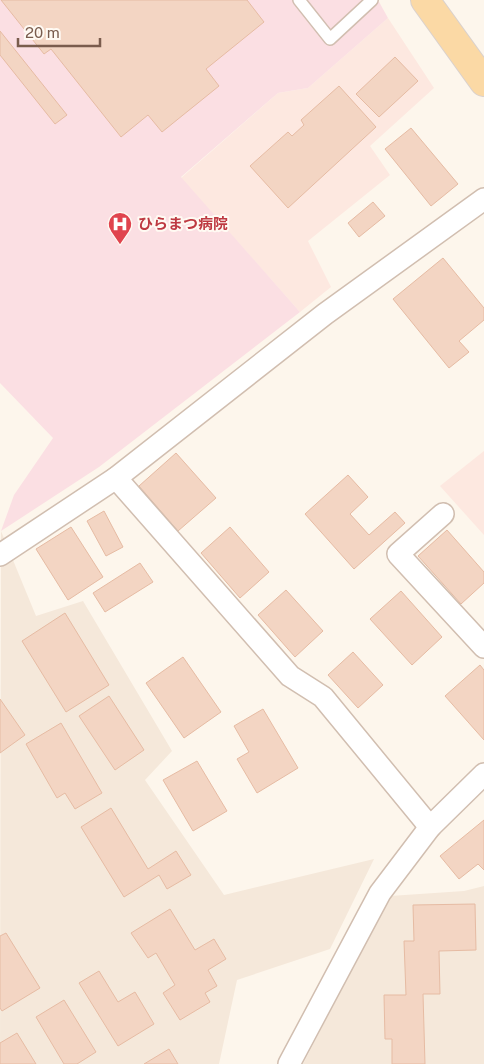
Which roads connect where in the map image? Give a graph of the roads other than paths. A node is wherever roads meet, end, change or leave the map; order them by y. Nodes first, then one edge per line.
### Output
1 (299, 0) edge
2 (372, 0) edge
3 (425, 0) edge
4 (484, 82) edge
5 (484, 199) edge
6 (116, 478) junction
7 (443, 514) dead end
8 (0, 555) edge
9 (484, 647) edge
10 (484, 774) edge
11 (430, 827) junction
12 (288, 1064) edge

1 - 2 lane
3 - 4 main road
5 - 6 street
6 - 8 street
6 - 11 street
7 - 9 street
10 - 11 street
11 - 12 street

